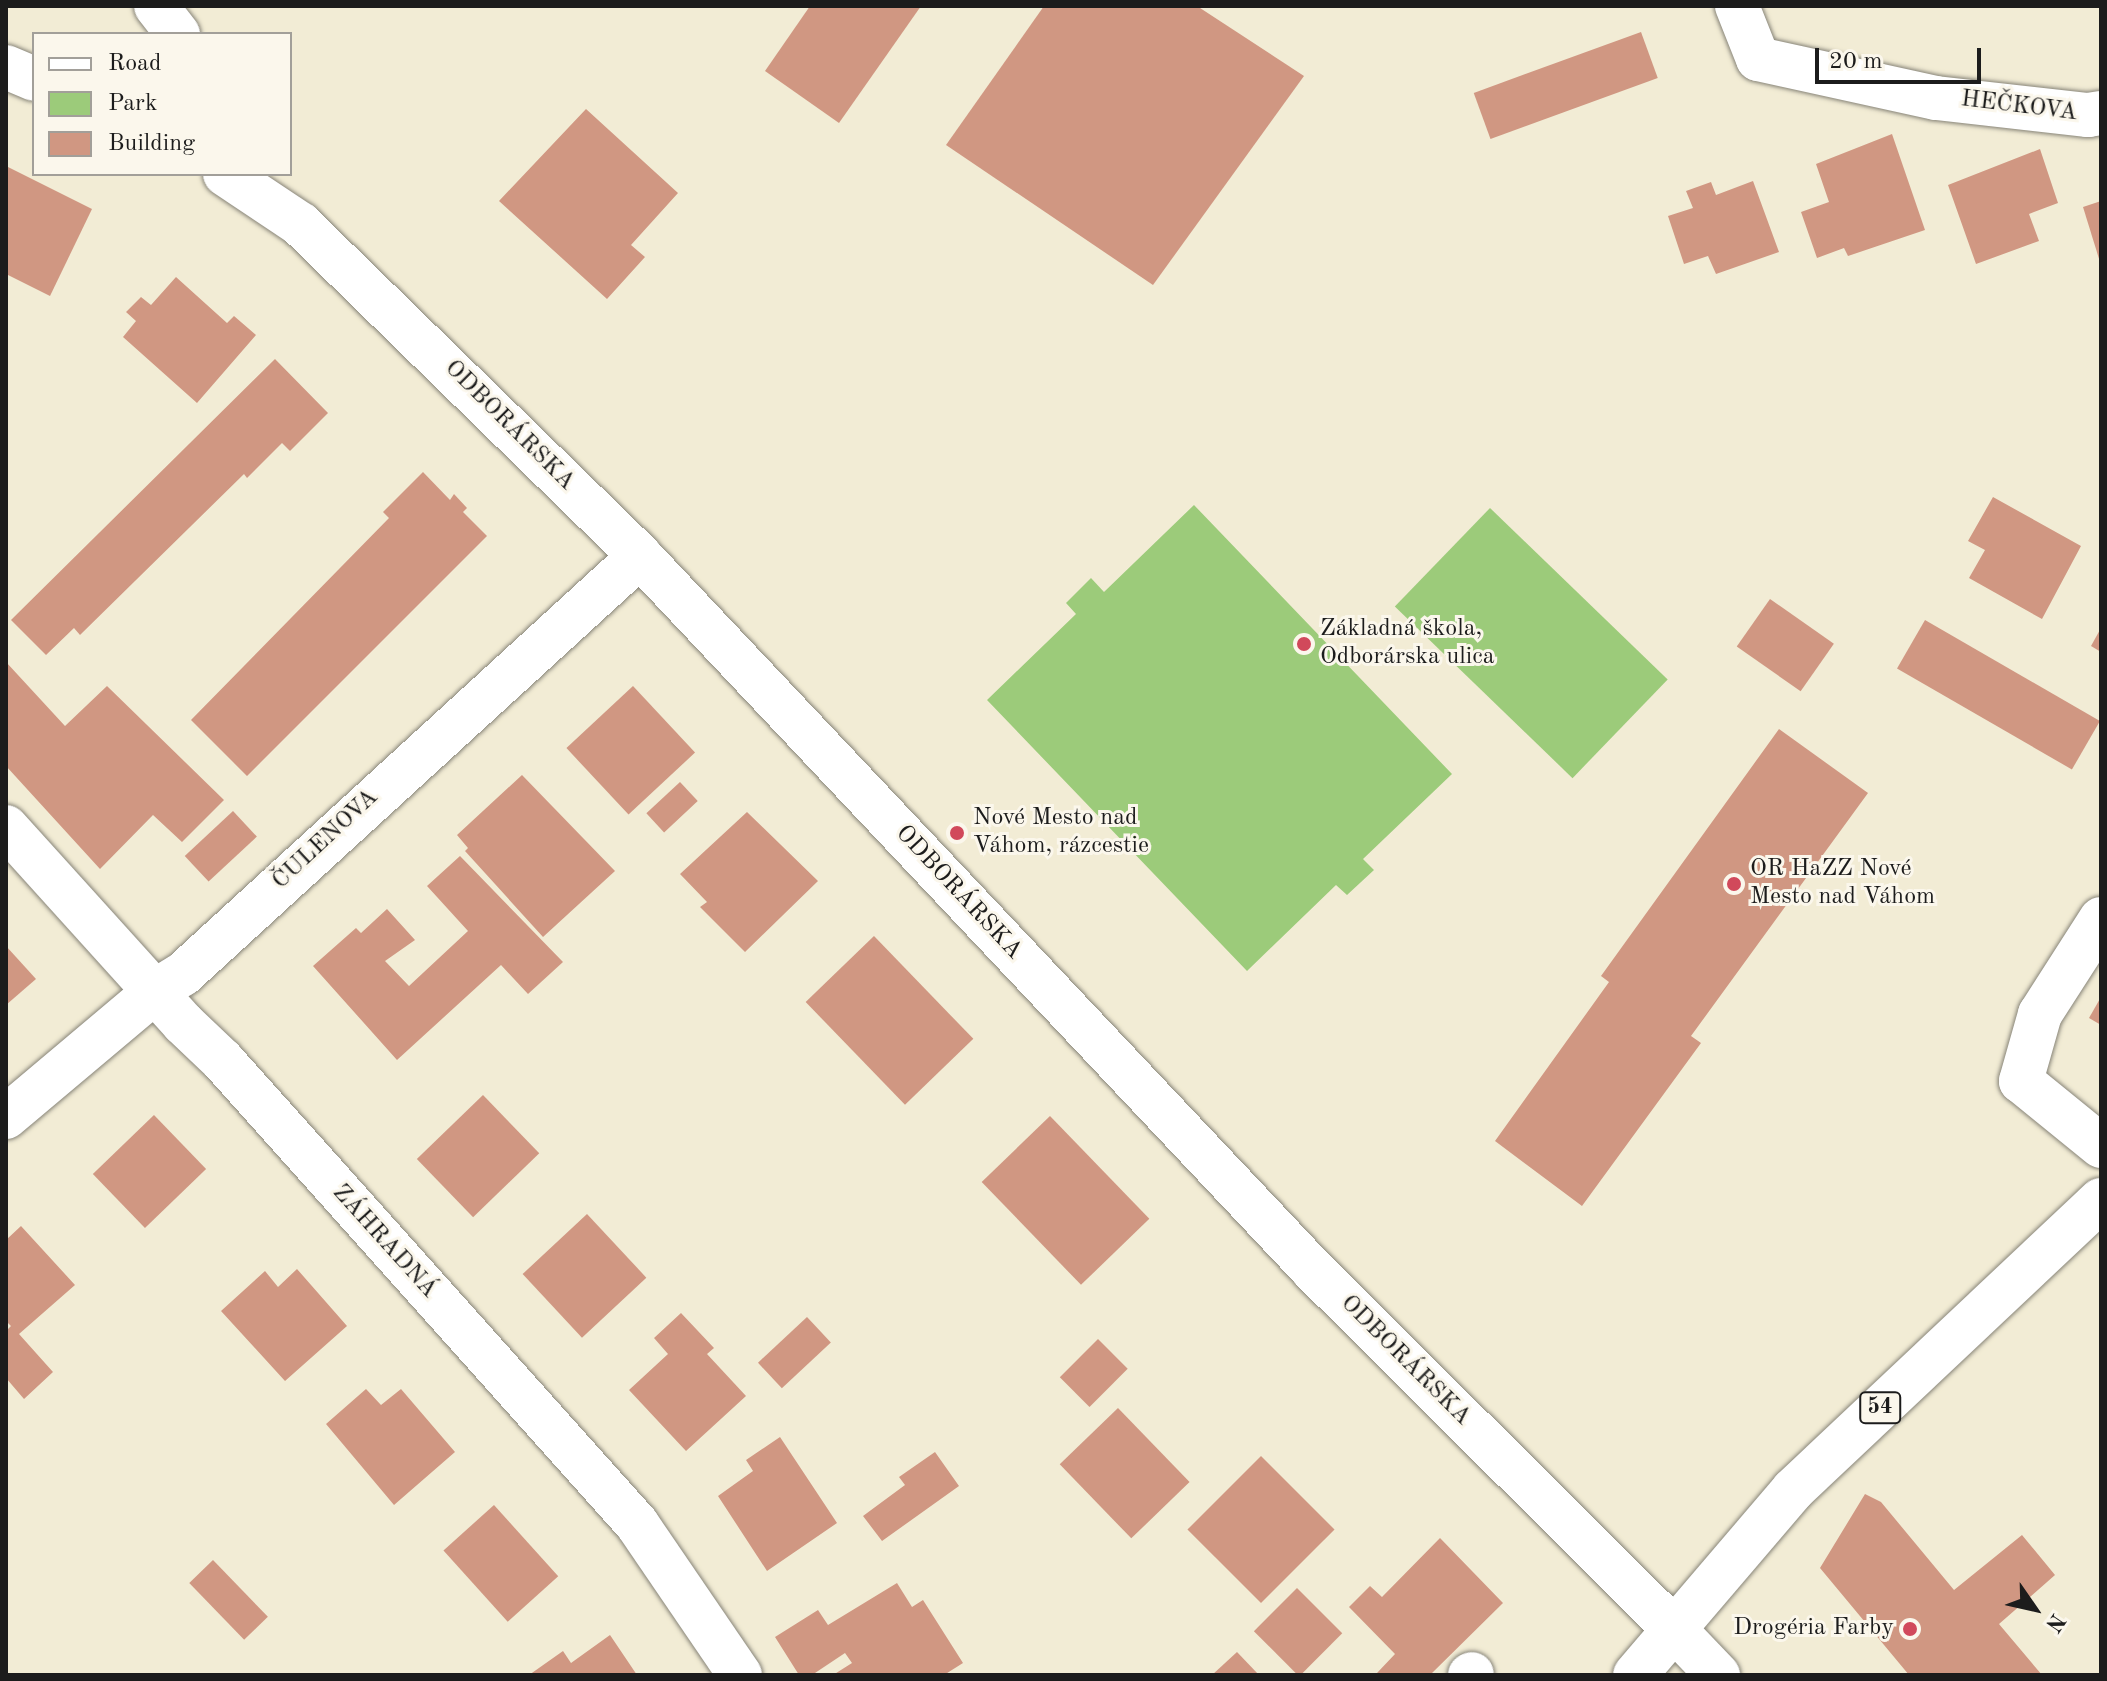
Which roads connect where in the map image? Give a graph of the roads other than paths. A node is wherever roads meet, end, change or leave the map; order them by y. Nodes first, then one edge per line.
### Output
1 (156, 6) edge
2 (1737, 6) edge
3 (176, 32) edge
4 (6, 67) edge
5 (32, 78) edge
6 (2101, 113) edge
7 (228, 176) edge
8 (268, 176) edge
9 (300, 224) junction
10 (640, 556) junction
11 (6, 827) edge
12 (2101, 919) edge
13 (157, 990) junction
14 (6, 1117) edge
15 (2101, 1146) edge
16 (2101, 1200) edge
17 (1674, 1629) junction
18 (740, 1675) edge
19 (1635, 1675) edge
20 (1718, 1675) edge

1 - 3 street
2 - 6 street, HEČKOVA
4 - 5 street
7 - 9 street, ODBORÁRSKA
8 - 9 street
9 - 10 street, ODBORÁRSKA
10 - 13 street, ČULENOVA
10 - 17 street, ODBORÁRSKA
11 - 13 street, ZÁHRADNÁ
12 - 15 street
13 - 14 street, ČULENOVA
13 - 18 street, ZÁHRADNÁ
16 - 17 street, 54
17 - 19 street, 54
17 - 20 street, ODBORÁRSKA

